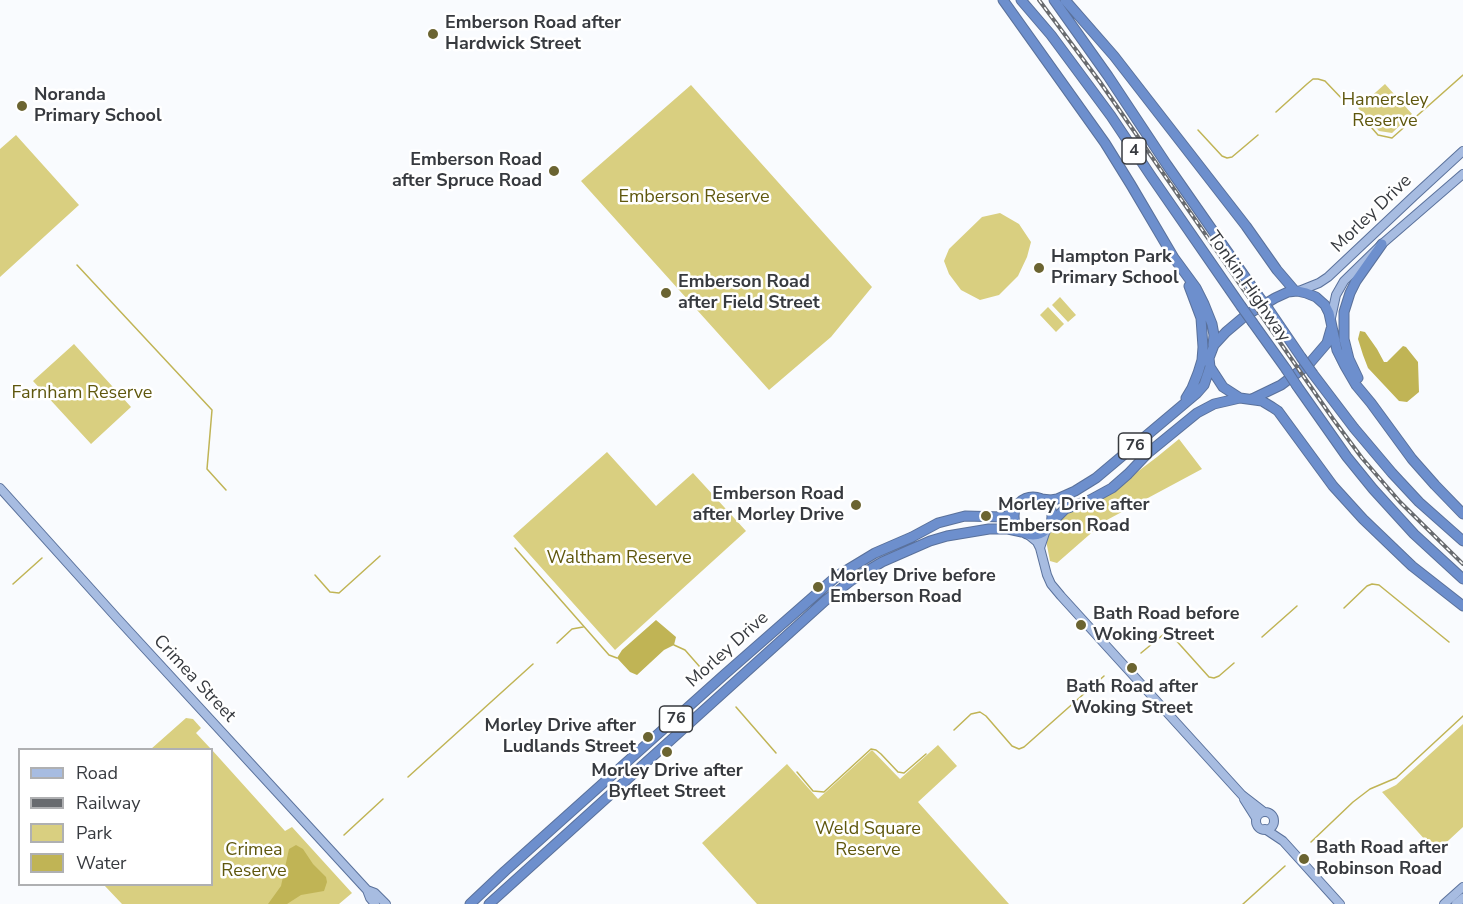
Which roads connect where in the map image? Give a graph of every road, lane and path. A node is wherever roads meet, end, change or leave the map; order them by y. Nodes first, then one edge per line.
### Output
1 (1003, 0) edge
2 (1021, 0) edge
3 (1054, 0) edge
4 (1065, 0) edge
5 (1463, 151) edge
6 (1463, 174) edge
7 (1382, 244) junction
8 (1185, 273) junction
9 (1296, 291) junction
10 (1331, 322) junction
11 (1213, 348) junction
12 (1210, 367) junction
13 (1240, 398) junction
14 (1251, 399) junction
15 (1371, 403) junction
16 (1170, 416) junction
17 (0, 488) edge
18 (1041, 499) junction
19 (1016, 509) junction
20 (1463, 514) edge
21 (1048, 528) junction
22 (1024, 532) junction
23 (1463, 541) edge
24 (1040, 548) junction
25 (1463, 579) edge
26 (1463, 606) edge
27 (1242, 795) junction
28 (1264, 812) junction
29 (1256, 818) junction
30 (1273, 822) junction
31 (1265, 829) junction
32 (1283, 841) junction
33 (1463, 887) edge
34 (367, 890) junction
35 (1463, 898) edge
36 (375, 904) edge
37 (386, 904) edge
38 (470, 904) edge
39 (489, 904) edge
40 (1340, 904) edge
41 (1444, 904) edge
42 (1456, 904) edge

1 - 8 highway
2 - 25 highway, Tonkin Highway / 4, bridge
3 - 23 highway, Tonkin Highway / 4, bridge
4 - 9 highway
5 - 9 main road, Morley Drive
6 - 7 main road, Morley Drive
7 - 10 main road, Morley Drive
7 - 15 highway
8 - 11 highway
8 - 16 highway
9 - 10 highway
9 - 11 highway
10 - 14 highway
10 - 15 highway
11 - 12 highway, 76
12 - 13 highway
12 - 16 highway, 76
13 - 14 highway, 76
13 - 21 highway, 76
14 - 26 highway
15 - 20 highway
16 - 18 highway, 76
17 - 34 main road, Crimea Street
18 - 19 highway
18 - 21 highway
19 - 22 highway
19 - 38 highway, Morley Drive / 76
21 - 22 highway
21 - 24 main road
22 - 24 main road
22 - 39 highway, Morley Drive / 76
24 - 27 main road
27 - 28 main road
27 - 29 main road
28 - 29 main road
28 - 30 main road
29 - 31 main road
30 - 31 main road
30 - 32 main road
31 - 32 main road
32 - 40 main road
33 - 41 main road
34 - 36 main road, Crimea Street
34 - 37 main road, Crimea Street
35 - 42 main road

